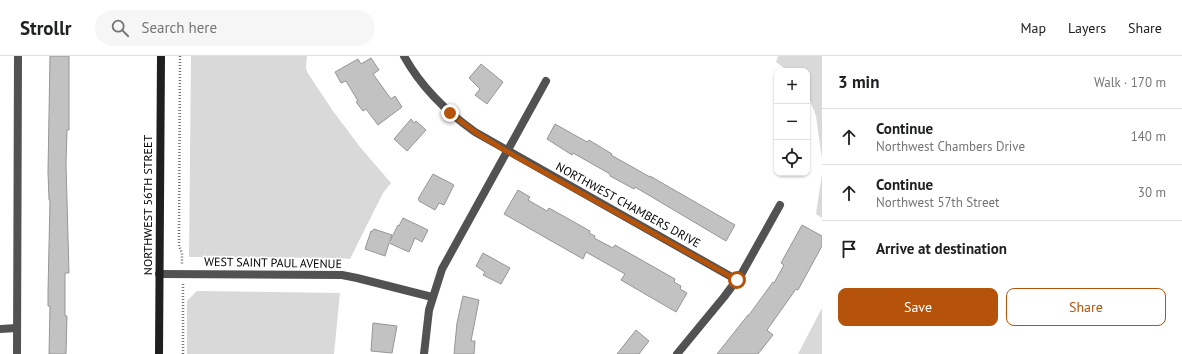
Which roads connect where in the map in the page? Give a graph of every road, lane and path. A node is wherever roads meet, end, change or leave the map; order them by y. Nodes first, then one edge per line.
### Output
1 (18, 56) edge
2 (161, 56) edge
3 (180, 56) edge
4 (404, 56) edge
5 (546, 81) dead end
6 (506, 151) junction
7 (780, 205) dead end
8 (159, 274) junction
9 (182, 274) junction
10 (737, 280) junction
11 (432, 296) junction
12 (17, 328) junction
13 (0, 329) edge
14 (17, 354) edge
15 (159, 354) edge
16 (183, 354) edge
17 (424, 354) edge
18 (677, 354) edge

1 - 12 street
2 - 8 main road, NORTHWEST 56TH STREET
3 - 9 path
4 - 6 street, NORTHWEST CHAMBERS DRIVE
5 - 6 street
6 - 10 street, NORTHWEST CHAMBERS DRIVE
6 - 11 street
7 - 10 street
8 - 9 street, WEST SAINT PAUL AVENUE
8 - 15 main road, NORTHWEST 56TH STREET
9 - 11 street, WEST SAINT PAUL AVENUE
9 - 16 path
10 - 18 street
11 - 17 street
12 - 13 street
12 - 14 street

